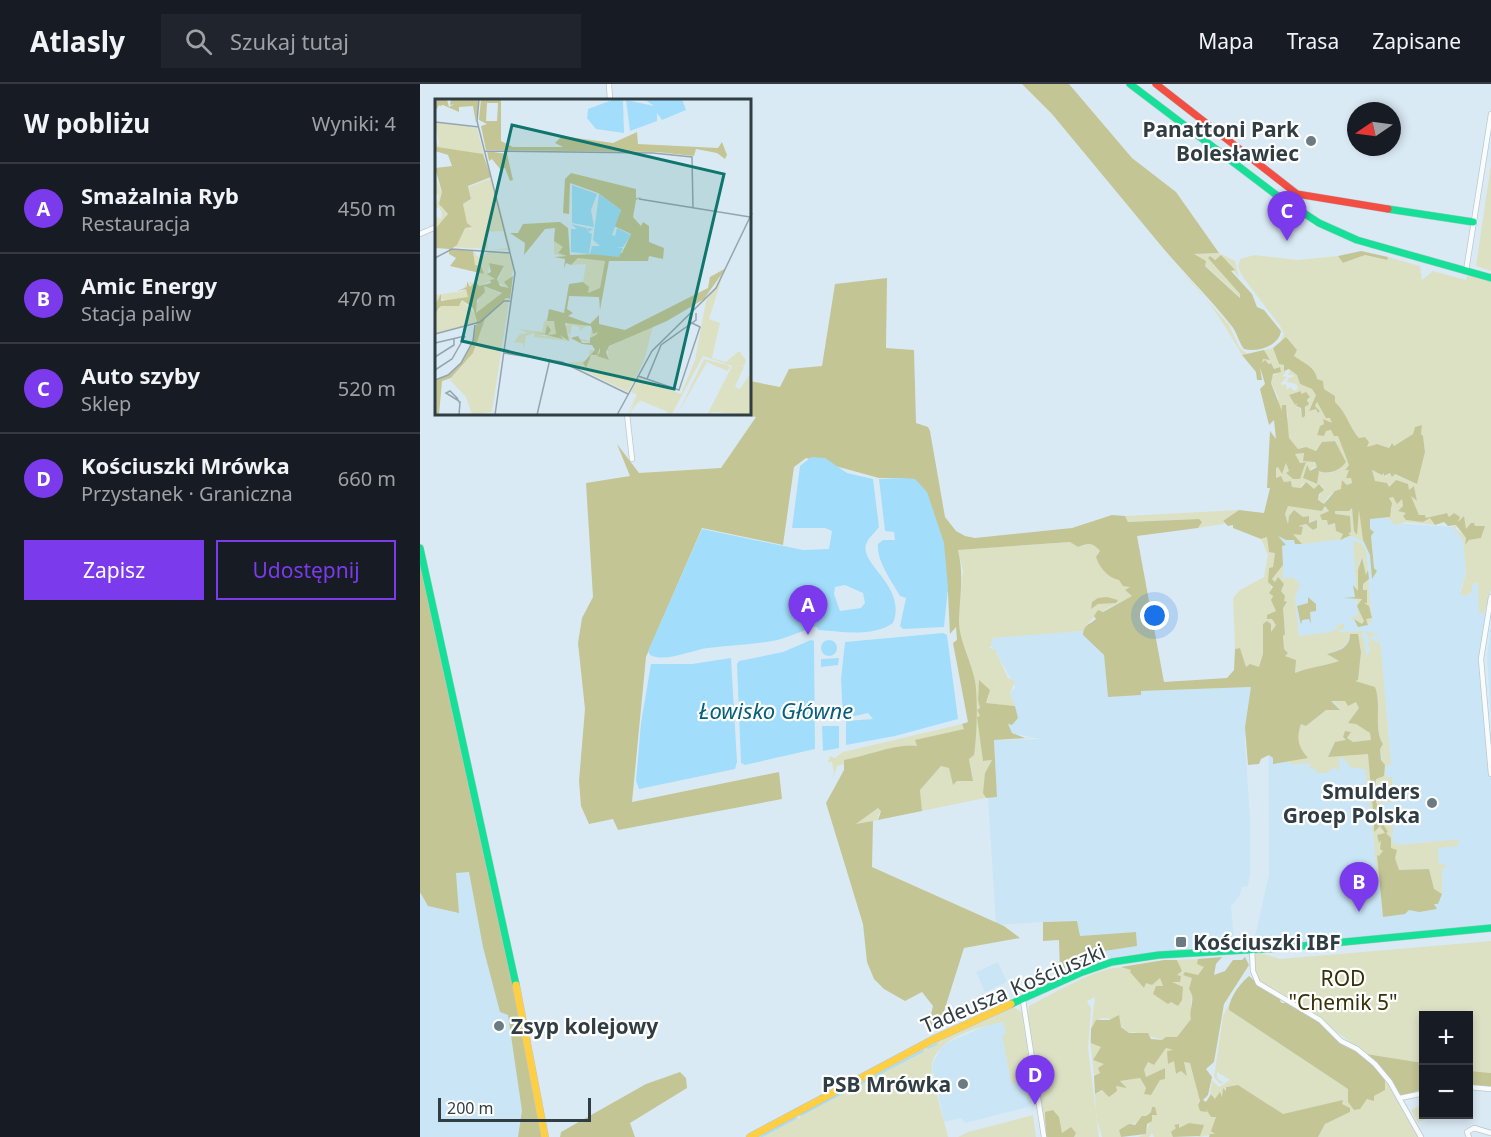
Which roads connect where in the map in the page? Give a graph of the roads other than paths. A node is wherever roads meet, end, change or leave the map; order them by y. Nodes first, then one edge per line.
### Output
1 (609, 84) edge
2 (1130, 84) edge
3 (1157, 84) edge
4 (610, 99) edge
5 (1491, 114) edge
6 (1473, 222) junction
7 (435, 227) edge
8 (420, 234) edge
9 (1466, 271) junction
10 (1491, 278) edge
11 (627, 416) edge
12 (632, 459) dead end
13 (420, 548) edge
14 (1491, 597) edge
15 (1491, 704) edge
16 (1484, 705) junction
17 (1491, 774) edge
18 (1491, 928) edge
19 (1252, 950) junction
20 (1023, 1000) junction
21 (1473, 1087) edge
22 (1491, 1089) edge
23 (1419, 1094) edge
24 (1400, 1098) junction
25 (1491, 1133) edge
26 (545, 1137) edge
27 (750, 1137) edge
28 (1044, 1137) edge
29 (1420, 1137) edge
30 (1469, 1137) edge

1 - 4 street
2 - 9 street
3 - 6 street
5 - 6 street
6 - 9 street
7 - 8 street
9 - 10 street
11 - 12 street
13 - 26 street
14 - 16 street
15 - 16 street
16 - 17 street
18 - 19 street, Tadeusza Kościuszki
19 - 20 street, Tadeusza Kościuszki
19 - 24 street
20 - 27 street, Tadeusza Kościuszki
20 - 28 street
21 - 22 street
23 - 24 street
24 - 29 street
25 - 30 street

